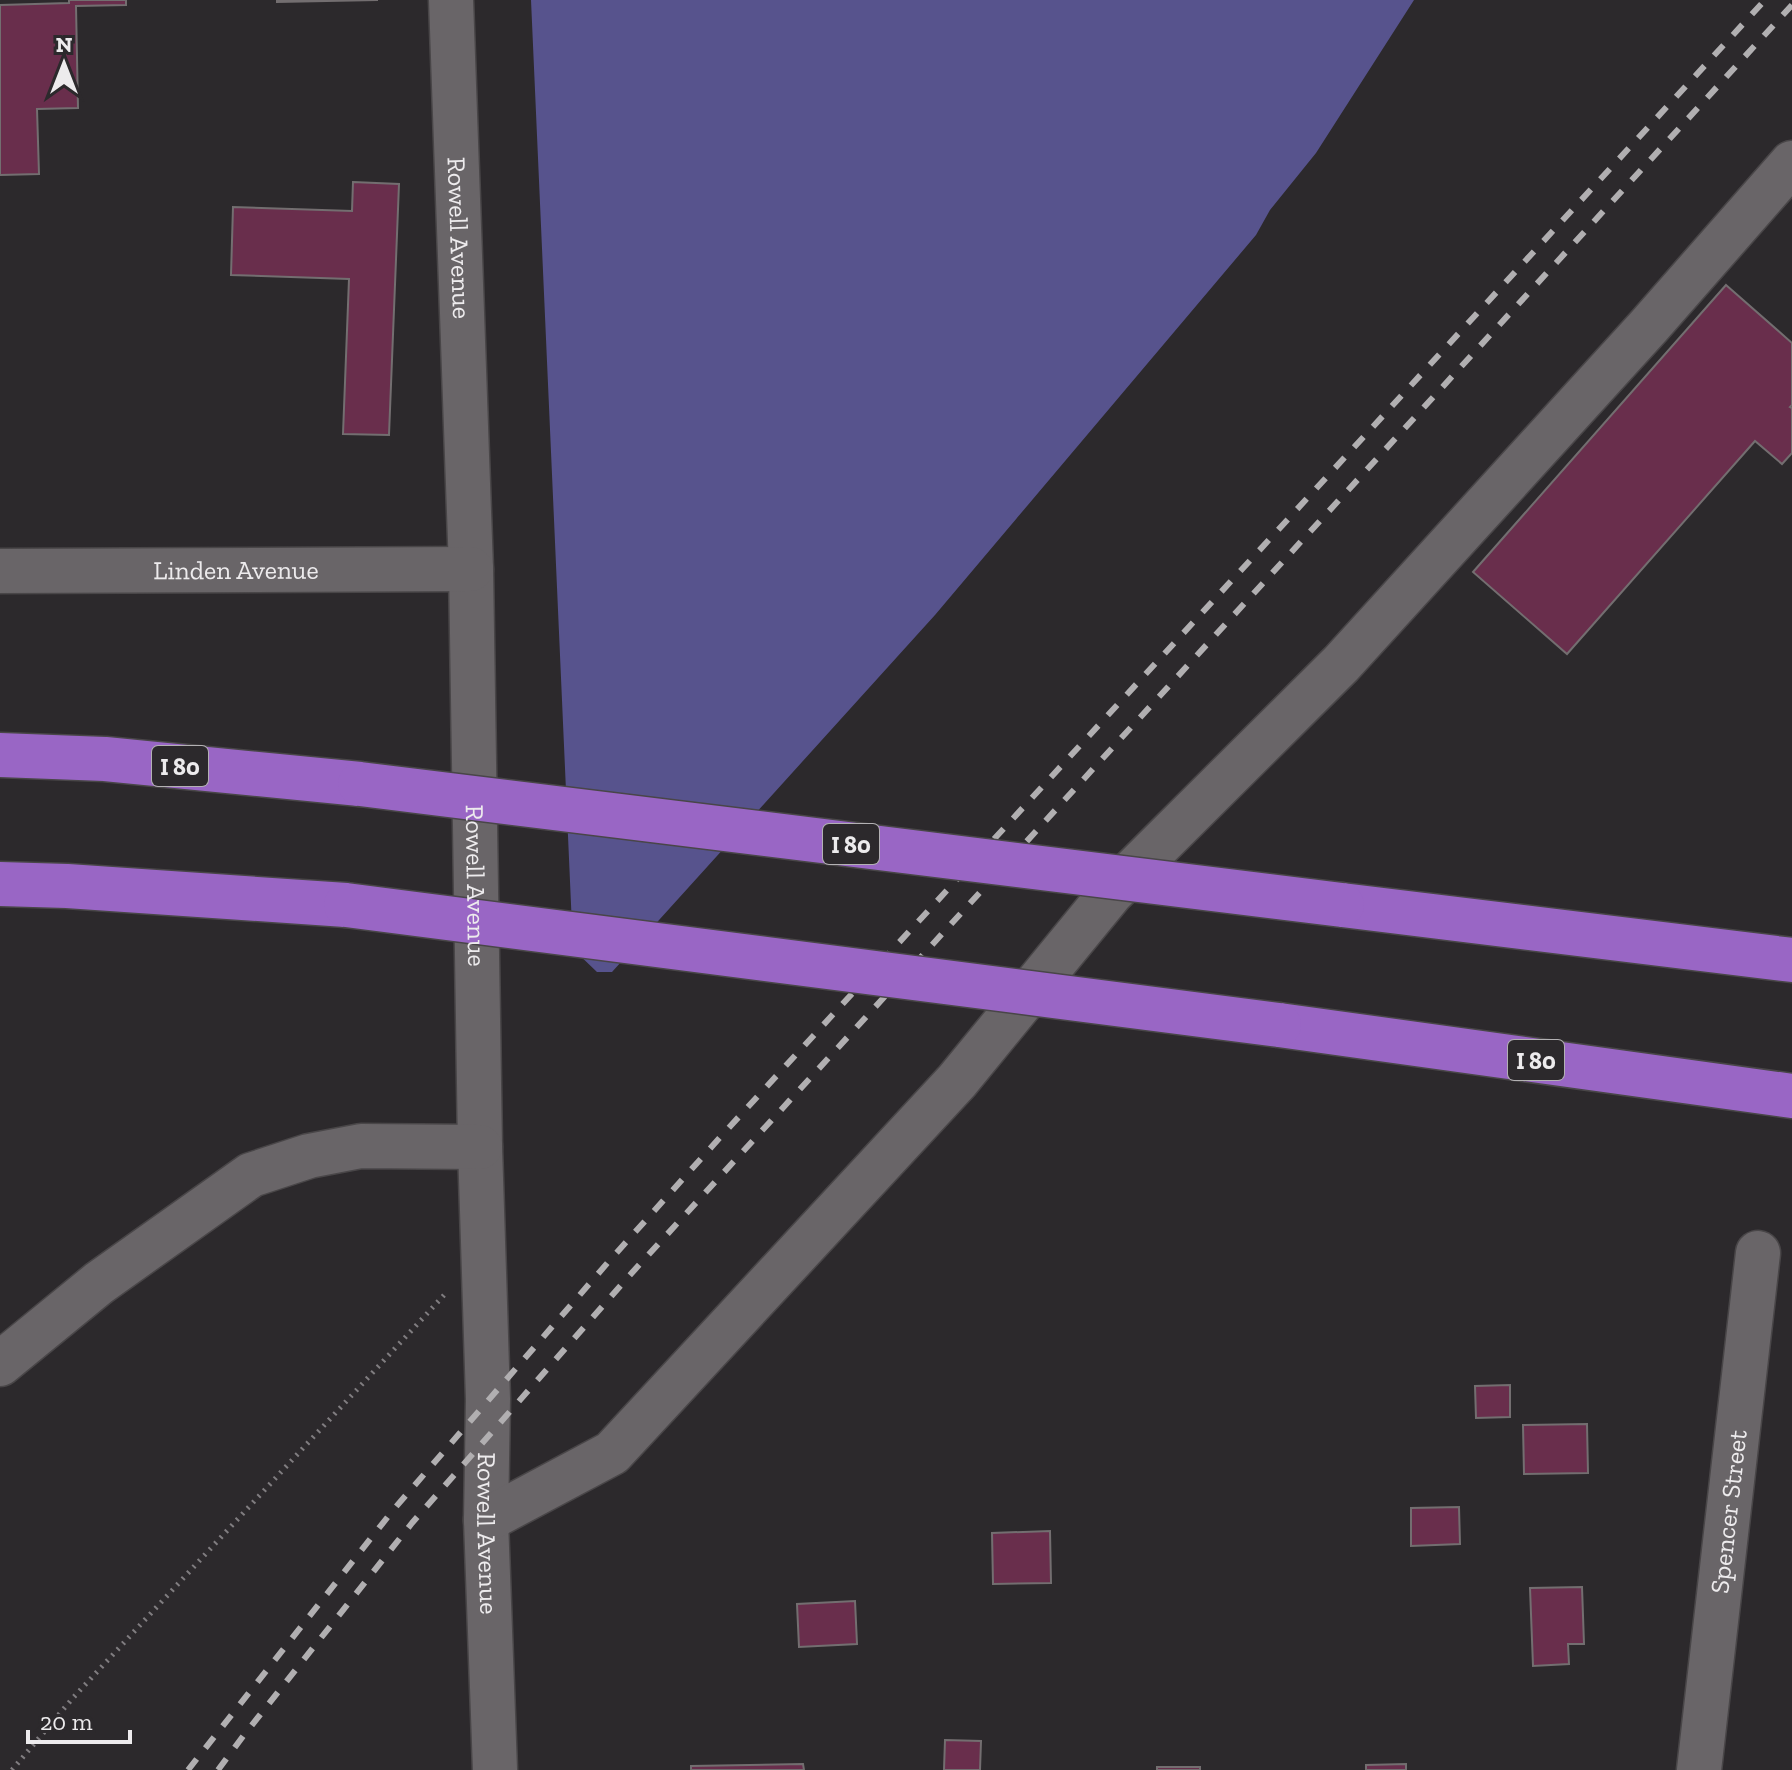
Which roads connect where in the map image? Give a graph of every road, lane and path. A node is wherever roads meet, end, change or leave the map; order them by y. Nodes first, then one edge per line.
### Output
1 (451, 0) edge
2 (1792, 163) edge
3 (471, 569) junction
4 (0, 571) edge
5 (0, 755) edge
6 (0, 884) edge
7 (1792, 960) edge
8 (1792, 1096) edge
9 (480, 1147) junction
10 (1758, 1253) dead end
11 (485, 1271) junction
12 (0, 1364) edge
13 (486, 1520) junction
14 (12, 1770) edge
15 (495, 1770) edge
16 (1699, 1770) edge

1 - 3 street, Rowell Avenue
2 - 13 street
3 - 4 street, Linden Avenue
3 - 9 street, Rowell Avenue
5 - 7 highway, I 80, bridge
6 - 8 highway, I 80, bridge
9 - 11 street, Rowell Avenue
9 - 12 street
10 - 16 street, Spencer Street
11 - 13 street, Rowell Avenue
11 - 14 path
13 - 15 street, Rowell Avenue

